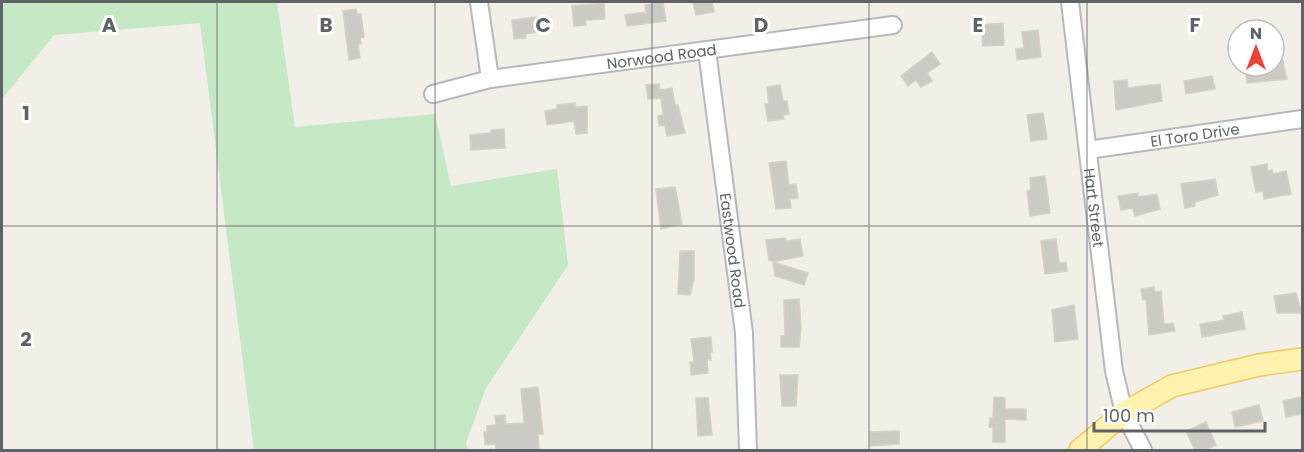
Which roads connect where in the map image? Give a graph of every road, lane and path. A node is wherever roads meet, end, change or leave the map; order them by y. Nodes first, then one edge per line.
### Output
1 (479, 2) edge
2 (1070, 2) edge
3 (893, 25) dead end
4 (707, 51) junction
5 (490, 79) junction
6 (433, 94) dead end
7 (1302, 119) edge
8 (1088, 150) junction
9 (1302, 359) edge
10 (1124, 412) junction
11 (748, 450) edge
12 (1080, 450) edge
13 (1143, 450) edge

1 - 5 street
2 - 8 street, Hart Street
3 - 4 street, Norwood Road
4 - 5 street, Norwood Road
4 - 11 street, Eastwood Road
5 - 6 street, Norwood Road
7 - 8 street, El Toro Drive
8 - 10 street, Hart Street
9 - 10 main road
10 - 12 main road
10 - 13 street, Hart Street

